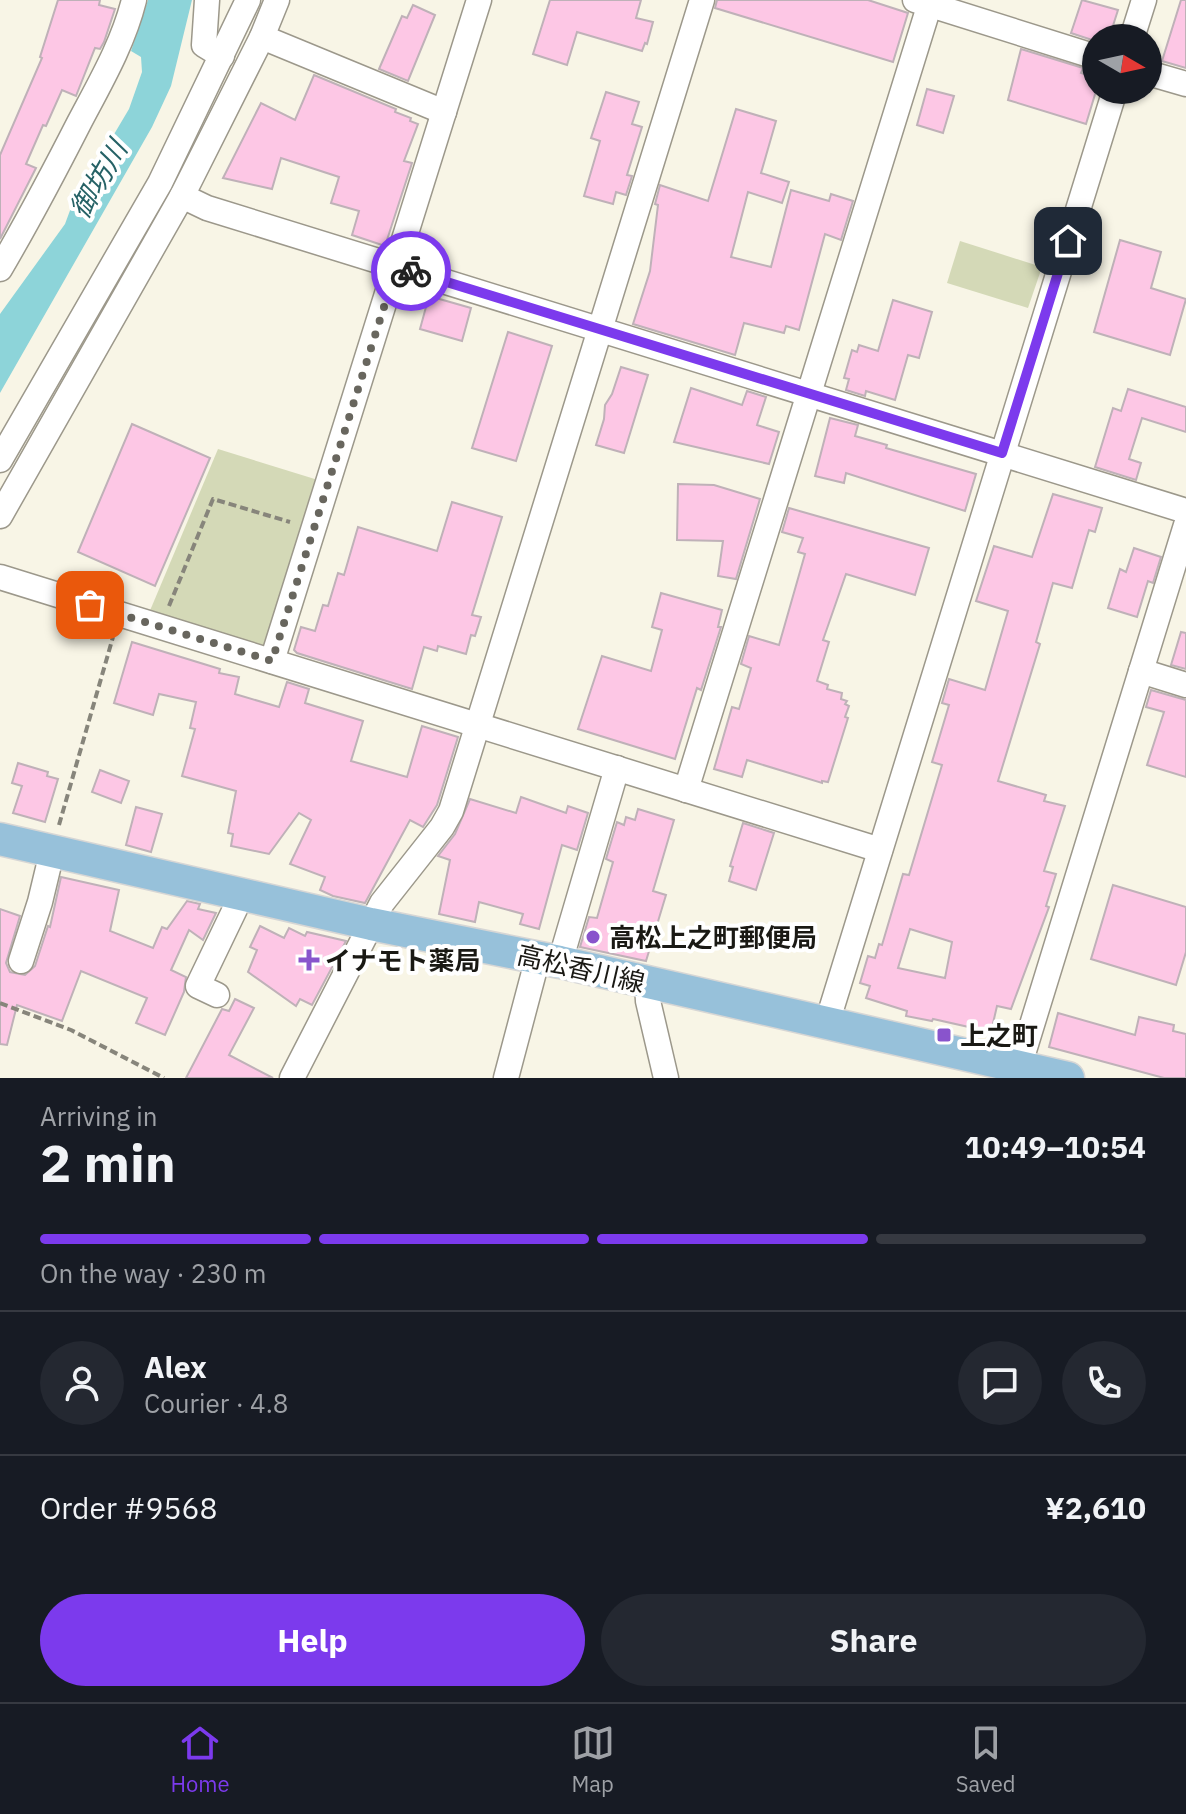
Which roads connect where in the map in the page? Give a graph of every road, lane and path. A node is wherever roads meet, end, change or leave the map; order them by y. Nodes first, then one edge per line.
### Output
1 (134, 0) edge
2 (207, 0) edge
3 (248, 0) edge
4 (277, 0) edge
5 (479, 0) edge
6 (702, 0) edge
7 (1144, 0) edge
8 (925, 2) edge
9 (1136, 24) edge
10 (262, 37) junction
11 (1082, 52) edge
12 (222, 56) junction
13 (1162, 77) edge
14 (1186, 84) edge
15 (1111, 104) edge
16 (444, 112) junction
17 (182, 196) junction
18 (397, 266) junction
19 (0, 269) edge
20 (600, 329) junction
21 (809, 394) junction
22 (1002, 453) junction
23 (0, 460) edge
24 (1186, 511) edge
25 (0, 516) edge
26 (1186, 525) edge
27 (314, 530) junction
28 (0, 577) edge
29 (120, 614) junction
30 (161, 626) junction
31 (272, 661) junction
32 (1141, 671) junction
33 (1186, 685) edge
34 (478, 725) junction
35 (617, 768) junction
36 (686, 790) junction
37 (0, 839) edge
38 (54, 845) junction
39 (880, 850) junction
40 (239, 894) junction
41 (371, 924) junction
42 (549, 960) junction
43 (21, 961) dead end
44 (647, 983) junction
45 (217, 995) dead end
46 (0, 1003) edge
47 (832, 1025) junction
48 (1019, 1067) junction
49 (164, 1078) edge
50 (292, 1078) edge
51 (506, 1078) edge
52 (666, 1078) edge
53 (1068, 1078) edge

1 - 19 street
2 - 12 street
3 - 12 street
4 - 10 street
5 - 16 street
6 - 20 street
7 - 9 street
8 - 11 street
8 - 21 street
10 - 16 street
10 - 17 street
12 - 23 street
13 - 14 street
15 - 22 street
16 - 18 street
17 - 18 street
17 - 25 street
18 - 20 street
18 - 27 street
20 - 21 street
20 - 34 street
21 - 22 street
21 - 36 street
22 - 24 street
22 - 39 street
26 - 32 street
27 - 30 path
27 - 31 street
28 - 29 street
29 - 30 street
29 - 38 path
30 - 31 street
31 - 34 street
32 - 33 street
32 - 48 street
34 - 35 street
34 - 41 street
35 - 36 street
35 - 42 street
36 - 39 street
37 - 38 main road, 高松香川線
38 - 40 main road, 高松香川線
38 - 43 street
39 - 47 street
40 - 41 main road, 高松香川線
40 - 45 street
41 - 42 main road, 高松香川線
41 - 50 street
42 - 44 main road, 高松香川線
42 - 51 street
44 - 47 main road, 高松香川線
44 - 52 street
46 - 49 path
47 - 48 main road, 高松香川線
48 - 53 main road, 高松香川線

